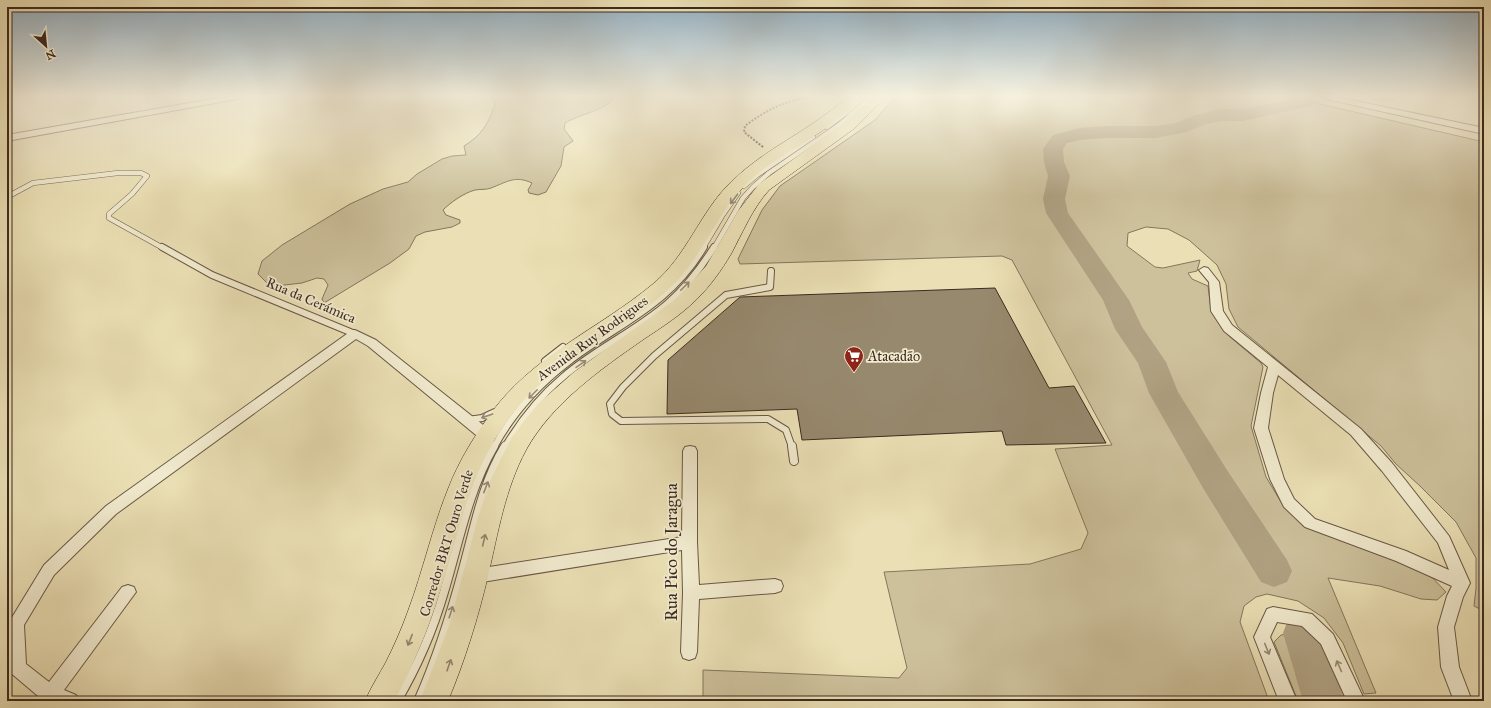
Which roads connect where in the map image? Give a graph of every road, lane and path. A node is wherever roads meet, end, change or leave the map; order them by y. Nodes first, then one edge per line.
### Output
1 (52, 130) edge
2 (744, 130) edge
3 (813, 130) edge
4 (823, 130) edge
5 (832, 130) edge
6 (843, 130) edge
7 (7, 138) edge
8 (778, 153) junction
9 (7, 197) edge
10 (682, 264) junction
11 (1204, 270) dead end
12 (771, 271) dead end
13 (355, 334) junction
14 (1275, 366) junction
15 (467, 420) junction
16 (487, 436) junction
17 (690, 451) dead end
18 (794, 461) dead end
19 (689, 542) junction
20 (476, 576) junction
21 (1462, 583) junction
22 (775, 586) dead end
23 (128, 592) dead end
24 (691, 593) junction
25 (689, 652) dead end
26 (48, 698) edge
27 (70, 701) edge
28 (379, 701) edge
29 (397, 701) edge
30 (418, 701) edge
31 (434, 701) edge
32 (1288, 701) edge
33 (1356, 701) edge
34 (1463, 701) edge

1 - 7 street
2 - 8 path
3 - 8 main road, Avenida Ruy Rodrigues
4 -> 29 lane, Corredor BRT Ouro Verde
30 -> 5 lane, Corredor BRT Ouro Verde
20 -> 6 main road, Avenida Ruy Rodrigues
8 - 10 main road, Avenida Ruy Rodrigues
9 - 13 lane, Rua da Cerámica
10 -> 15 lane
10 - 16 main road, Avenida Ruy Rodrigues
11 - 14 street
12 - 18 lane
13 - 15 street, Rua da Cerámica
13 - 26 street
14 - 21 street
14 - 21 street
15 - 16 street, Rua da Cerámica
16 -> 28 main road, Avenida Ruy Rodrigues
17 - 19 street, Rua Pico do Jaragua
19 - 20 street
19 - 24 street, Rua Pico do Jaragua
31 -> 20 main road, Avenida Ruy Rodrigues
21 - 34 street
22 - 24 street
23 - 26 street
24 - 25 street, Rua Pico do Jaragua
26 - 27 street
33 -> 32 street

